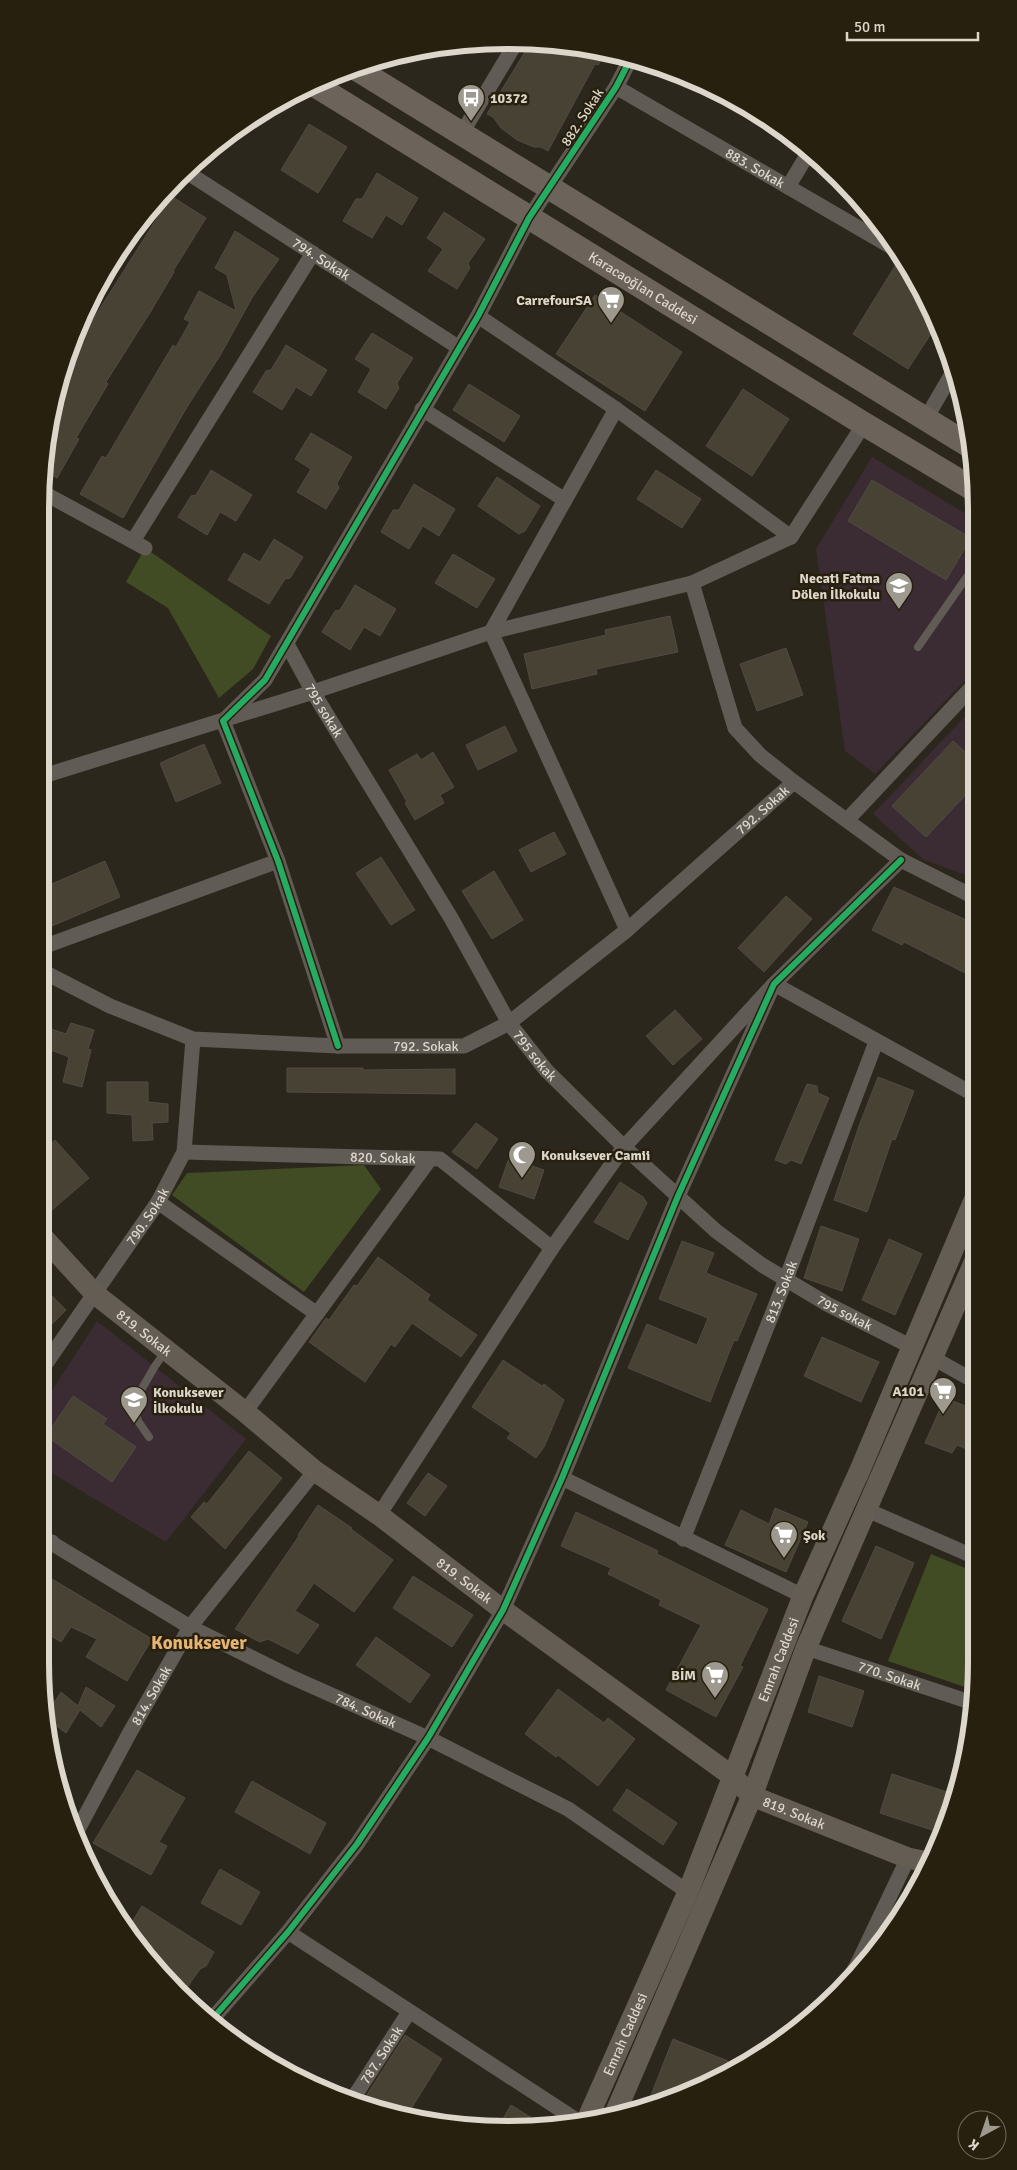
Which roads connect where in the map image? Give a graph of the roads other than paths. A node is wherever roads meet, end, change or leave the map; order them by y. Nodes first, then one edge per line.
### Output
1 (513, 49) edge
2 (628, 64) edge
3 (362, 73) edge
4 (616, 87) junction
5 (321, 89) edge
6 (462, 133) junction
7 (805, 158) edge
8 (191, 176) edge
9 (551, 187) junction
10 (788, 187) junction
11 (529, 218) junction
12 (883, 242) edge
13 (313, 253) junction
14 (478, 316) junction
15 (458, 347) junction
16 (949, 378) edge
17 (422, 410) junction
18 (616, 410) junction
19 (925, 420) junction
20 (864, 424) junction
21 (963, 442) edge
22 (967, 486) edge
23 (49, 496) edge
24 (565, 500) junction
25 (791, 538) junction
26 (968, 575) edge
27 (692, 582) junction
28 (491, 632) junction
29 (287, 644) junction
30 (918, 647) dead end
31 (968, 691) edge
32 (313, 692) junction
33 (223, 721) junction
34 (49, 773) edge
35 (794, 782) junction
36 (848, 819) junction
37 (901, 860) junction
38 (278, 861) junction
39 (968, 895) edge
40 (627, 930) junction
41 (49, 945) edge
42 (49, 975) edge
43 (774, 984) junction
44 (509, 1023) junction
45 (193, 1039) junction
46 (876, 1042) junction
47 (338, 1046) junction
48 (968, 1090) edge
49 (624, 1147) junction
50 (184, 1152) junction
51 (430, 1159) junction
52 (678, 1196) junction
53 (158, 1202) junction
54 (968, 1217) edge
55 (49, 1244) edge
56 (552, 1248) junction
57 (968, 1277) edge
58 (786, 1279) junction
59 (95, 1294) junction
60 (317, 1314) junction
61 (912, 1347) junction
62 (166, 1351) junction
63 (933, 1358) junction
64 (49, 1359) edge
65 (968, 1378) edge
66 (245, 1412) junction
67 (149, 1437) dead end
68 (315, 1471) junction
69 (562, 1478) junction
70 (867, 1510) junction
71 (379, 1515) junction
72 (683, 1539) junction
73 (49, 1541) edge
74 (968, 1554) edge
75 (803, 1596) junction
76 (503, 1610) junction
77 (190, 1626) junction
78 (806, 1648) junction
79 (966, 1701) edge
80 (428, 1738) junction
81 (732, 1776) junction
82 (752, 1796) junction
83 (80, 1826) edge
84 (918, 1860) edge
85 (688, 1892) junction
86 (288, 1932) junction
87 (865, 1951) edge
88 (409, 2012) junction
89 (216, 2016) edge
90 (355, 2095) edge
91 (617, 2108) edge
92 (590, 2113) edge
93 (571, 2117) edge

1 - 6 street
2 - 4 street, 882. Sokak
3 - 6 main road
4 - 9 street, 882. Sokak
4 - 10 street, 883. Sokak
5 - 11 main road, Karacaoğlan Caddesi
6 - 9 main road
7 - 10 street
8 - 13 street, 794. Sokak
9 - 11 street, 882. Sokak
9 - 19 main road
10 - 12 street, 883. Sokak
11 - 14 street, 882. Sokak
11 - 20 main road, Karacaoğlan Caddesi
13 - 15 street, 794. Sokak
13 - 23 street
14 - 15 street, 882. Sokak
14 - 18 street
15 - 17 street, 882. Sokak
16 - 19 street
17 - 24 street
17 - 29 street, 882. Sokak
18 - 24 street
18 - 25 street
19 - 21 main road
20 - 22 main road, Karacaoğlan Caddesi
20 - 25 street
24 - 28 street
25 - 27 street
26 - 30 lane
27 - 28 street
27 - 35 street
28 - 32 street
28 - 40 street
29 - 32 street, 795 sokak
29 - 33 street, 882. Sokak
31 - 36 street
32 - 33 street
32 - 44 street, 795 sokak
33 - 34 street
33 - 38 street
35 - 36 street
35 - 40 street, 792. Sokak
36 - 37 street
37 - 39 street
37 - 43 street
38 - 41 street
38 - 47 street
40 - 44 street, 792. Sokak
42 - 45 street, 792. Sokak
43 - 46 street
43 - 49 street
43 - 52 street
44 - 47 street, 792. Sokak
44 - 49 street, 795 sokak
45 - 47 street, 792. Sokak
45 - 50 street, 790. Sokak
46 - 48 street
46 - 58 street, 813. Sokak
49 - 52 street, 795 sokak
49 - 56 street
50 - 51 street, 820. Sokak
50 - 53 street, 790. Sokak
51 - 56 street, 820. Sokak
51 - 60 street
52 - 58 street, 795 sokak
52 - 69 street
53 - 59 street, 790. Sokak
53 - 60 street
54 - 61 street, Emrah Caddesi
55 - 59 street, 819. Sokak
56 - 71 street
57 - 63 street, Emrah Caddesi
58 - 61 street, 795 sokak
58 - 72 street, 813. Sokak
59 - 62 street, 819. Sokak
59 - 64 street, 790. Sokak
60 - 66 street
61 - 75 street, Emrah Caddesi
62 - 66 street, 819. Sokak
62 - 67 lane
63 - 65 street
63 - 70 street, Emrah Caddesi
66 - 68 street, 819. Sokak
68 - 71 street, 819. Sokak
68 - 77 street, 814. Sokak
69 - 72 street
69 - 76 street
70 - 74 street
70 - 78 street, Emrah Caddesi
71 - 76 street, 819. Sokak
72 - 75 street
73 - 77 street, 784. Sokak
75 - 81 street, Emrah Caddesi
76 - 80 street
76 - 81 street, 819. Sokak
77 - 80 street, 784. Sokak
77 - 83 street, 814. Sokak
78 - 79 street, 770. Sokak
78 - 82 street, Emrah Caddesi
80 - 85 street, 784. Sokak
80 - 86 street
81 - 82 street, 819. Sokak
81 - 85 street, Emrah Caddesi
82 - 84 street, 819. Sokak
82 - 91 street, Emrah Caddesi
84 - 87 street
85 - 92 street, Emrah Caddesi
86 - 88 street
86 - 89 street
88 - 90 street, 787. Sokak
88 - 93 street

